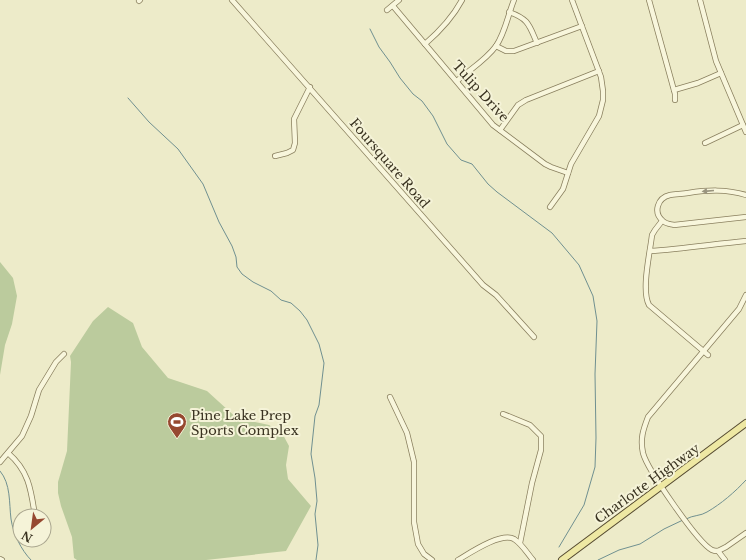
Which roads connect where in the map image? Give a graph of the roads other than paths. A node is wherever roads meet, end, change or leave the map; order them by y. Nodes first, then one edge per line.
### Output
1 (232, 0) edge
2 (399, 0) edge
3 (462, 0) edge
4 (514, 0) edge
5 (572, 0) edge
6 (649, 0) edge
7 (700, 0) edge
8 (393, 6) junction
9 (387, 10) dead end
10 (509, 12) junction
11 (582, 26) junction
12 (537, 43) junction
13 (425, 44) junction
14 (496, 46) junction
15 (599, 71) junction
16 (721, 73) junction
17 (457, 81) junction
18 (310, 87) junction
19 (674, 90) junction
20 (675, 100) dead end
21 (743, 125) junction
22 (500, 130) junction
23 (746, 132) edge
24 (705, 143) dead end
25 (275, 156) dead end
26 (568, 173) junction
27 (746, 194) edge
28 (550, 207) dead end
29 (746, 217) edge
30 (662, 221) junction
31 (746, 241) edge
32 (650, 251) junction
33 (746, 295) edge
34 (534, 337) dead end
35 (703, 351) junction
36 (64, 354) dead end
37 (708, 356) dead end
38 (390, 397) dead end
39 (503, 414) dead end
40 (746, 424) edge
41 (8, 453) junction
42 (0, 462) edge
43 (661, 486) junction
44 (33, 508) edge
45 (746, 533) edge
46 (520, 543) junction
47 (718, 551) junction
48 (570, 557) edge
49 (432, 560) edge
50 (458, 560) edge
51 (533, 560) edge
52 (562, 560) edge
53 (725, 560) edge

1 - 18 street, Foursquare Road
2 - 8 street
3 - 13 street
4 - 10 street
5 - 11 street
6 - 19 street
7 - 16 street
8 - 9 street
8 - 13 street, Tulip Drive
10 - 12 street
10 - 14 street
11 - 12 street
11 - 15 street
12 - 14 street
13 - 17 street, Tulip Drive
14 - 17 street
15 - 22 street
15 - 26 street
16 - 19 street
16 - 21 street
17 - 22 street, Tulip Drive
18 - 25 street
18 - 34 street, Foursquare Road
19 - 20 street
21 - 23 street
21 - 24 street
22 - 26 street, Tulip Drive
26 - 28 street
27 -> 30 street
29 - 30 street
30 - 32 street
31 - 32 street
32 - 35 street
33 - 35 street
35 - 37 street
35 - 43 street
36 - 41 street
38 - 49 street
39 - 46 street
40 - 43 main road, Charlotte Highway
41 - 42 street
41 - 44 street
43 - 47 street
43 - 48 main road, Charlotte Highway
45 - 47 street
46 - 50 street
46 - 51 street
47 - 53 street
48 - 52 main road, Charlotte Highway

